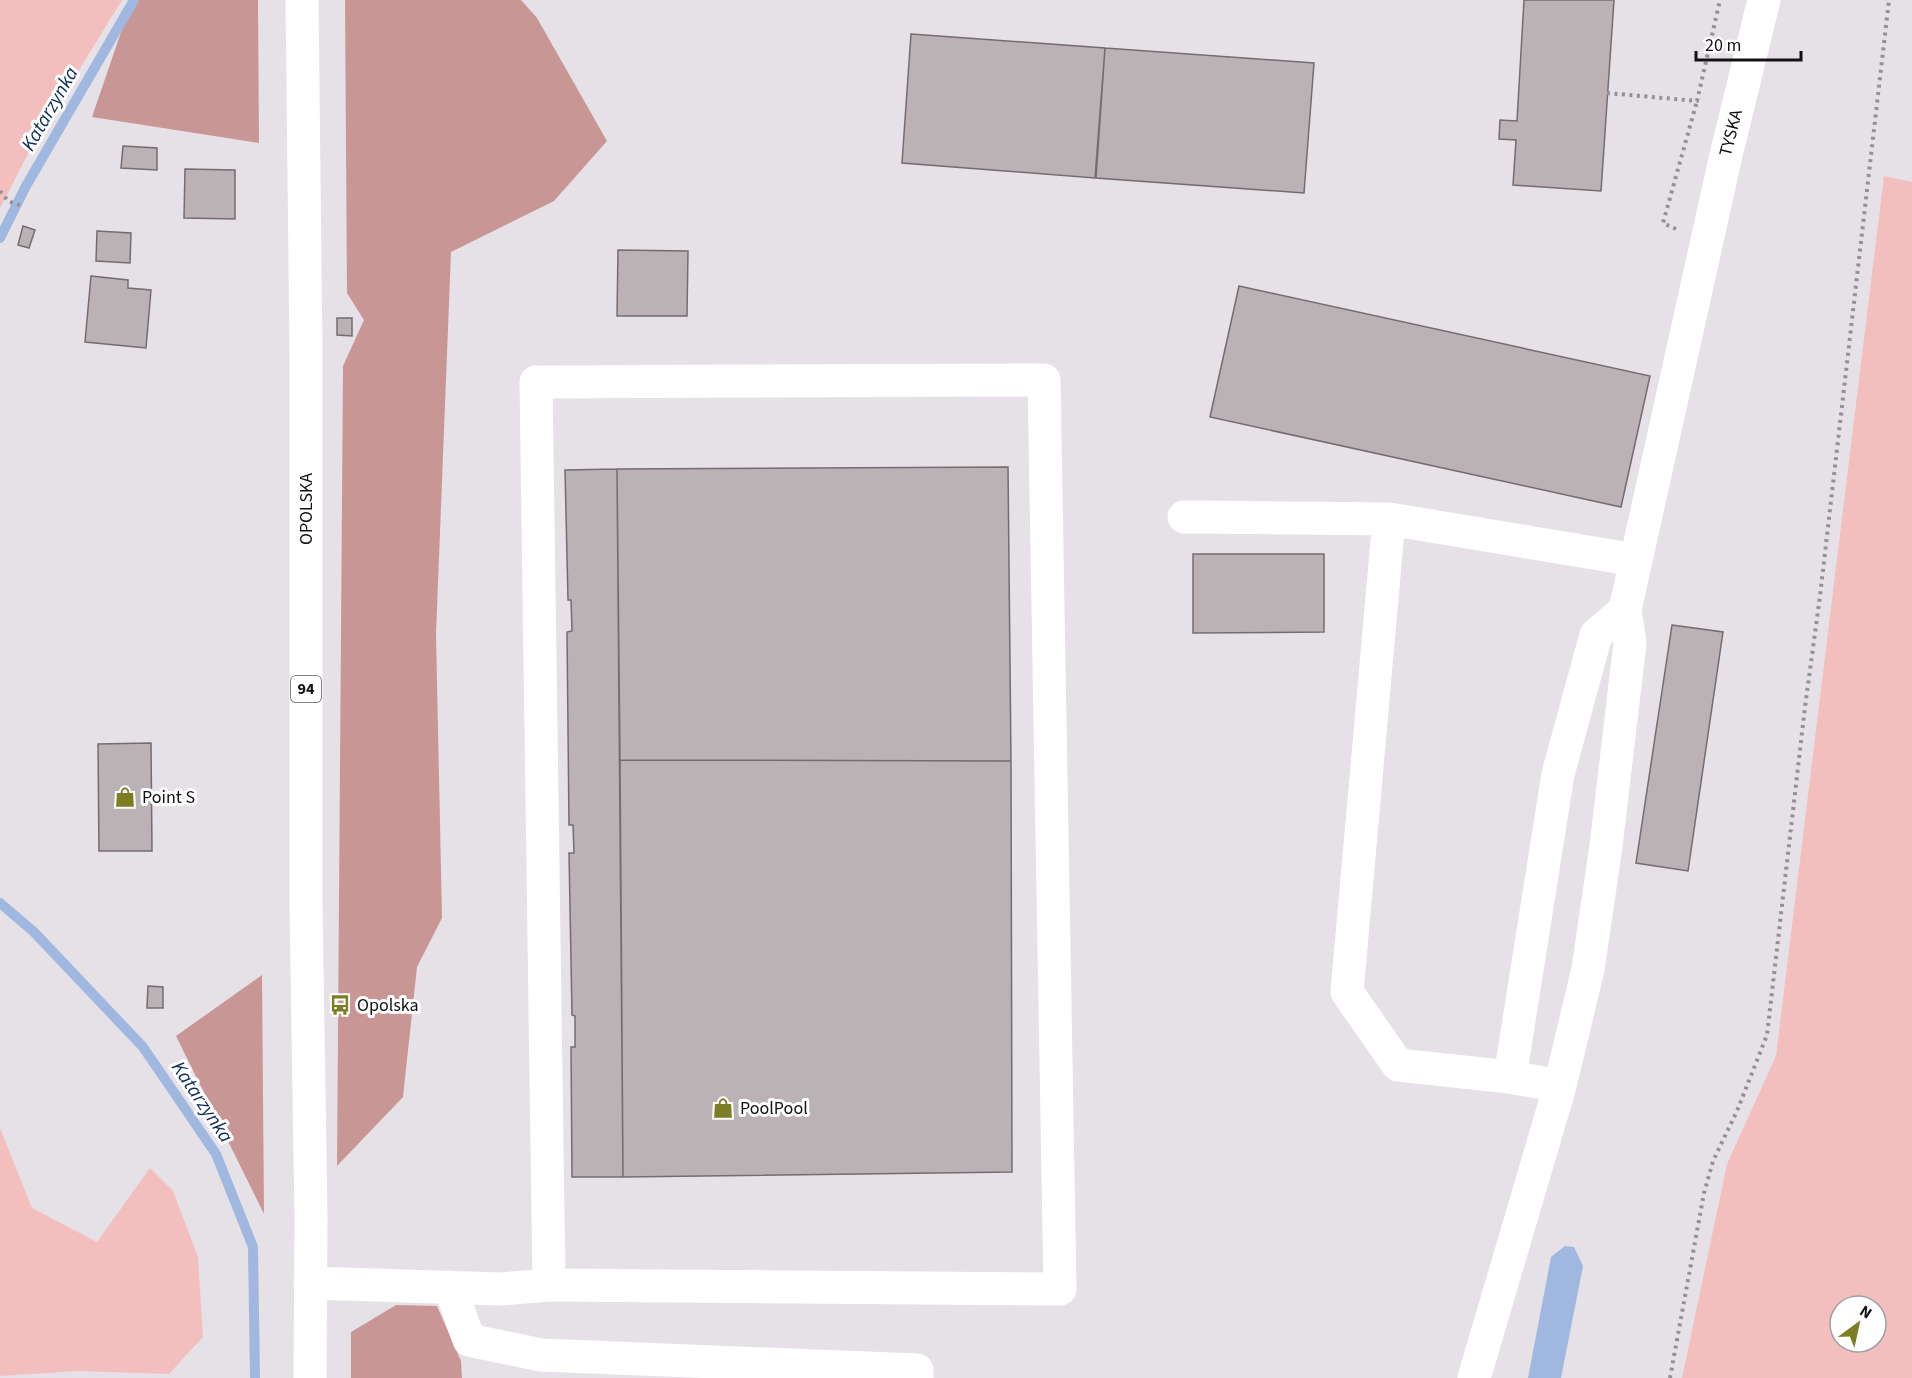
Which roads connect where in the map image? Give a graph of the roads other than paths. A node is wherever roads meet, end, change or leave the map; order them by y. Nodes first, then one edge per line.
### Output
1 (302, 0) edge
2 (1764, 0) edge
3 (1184, 517) dead end
4 (1389, 519) junction
5 (1636, 560) junction
6 (1625, 610) junction
7 (1510, 1077) junction
8 (1560, 1086) junction
9 (310, 1284) junction
10 (549, 1285) junction
11 (450, 1287) junction
12 (310, 1378) edge
13 (917, 1378) edge
14 (1474, 1378) edge

1 - 9 main road, OPOLSKA / 94
2 - 5 main road, TYSKA
3 - 4 main road
4 - 5 main road
4 - 7 main road
5 - 6 main road, TYSKA
6 - 7 main road
6 - 8 main road
7 - 8 main road
8 - 14 main road
9 - 11 main road
9 - 12 main road, OPOLSKA / 94
10 - 10 main road
10 - 11 main road
11 - 13 main road

